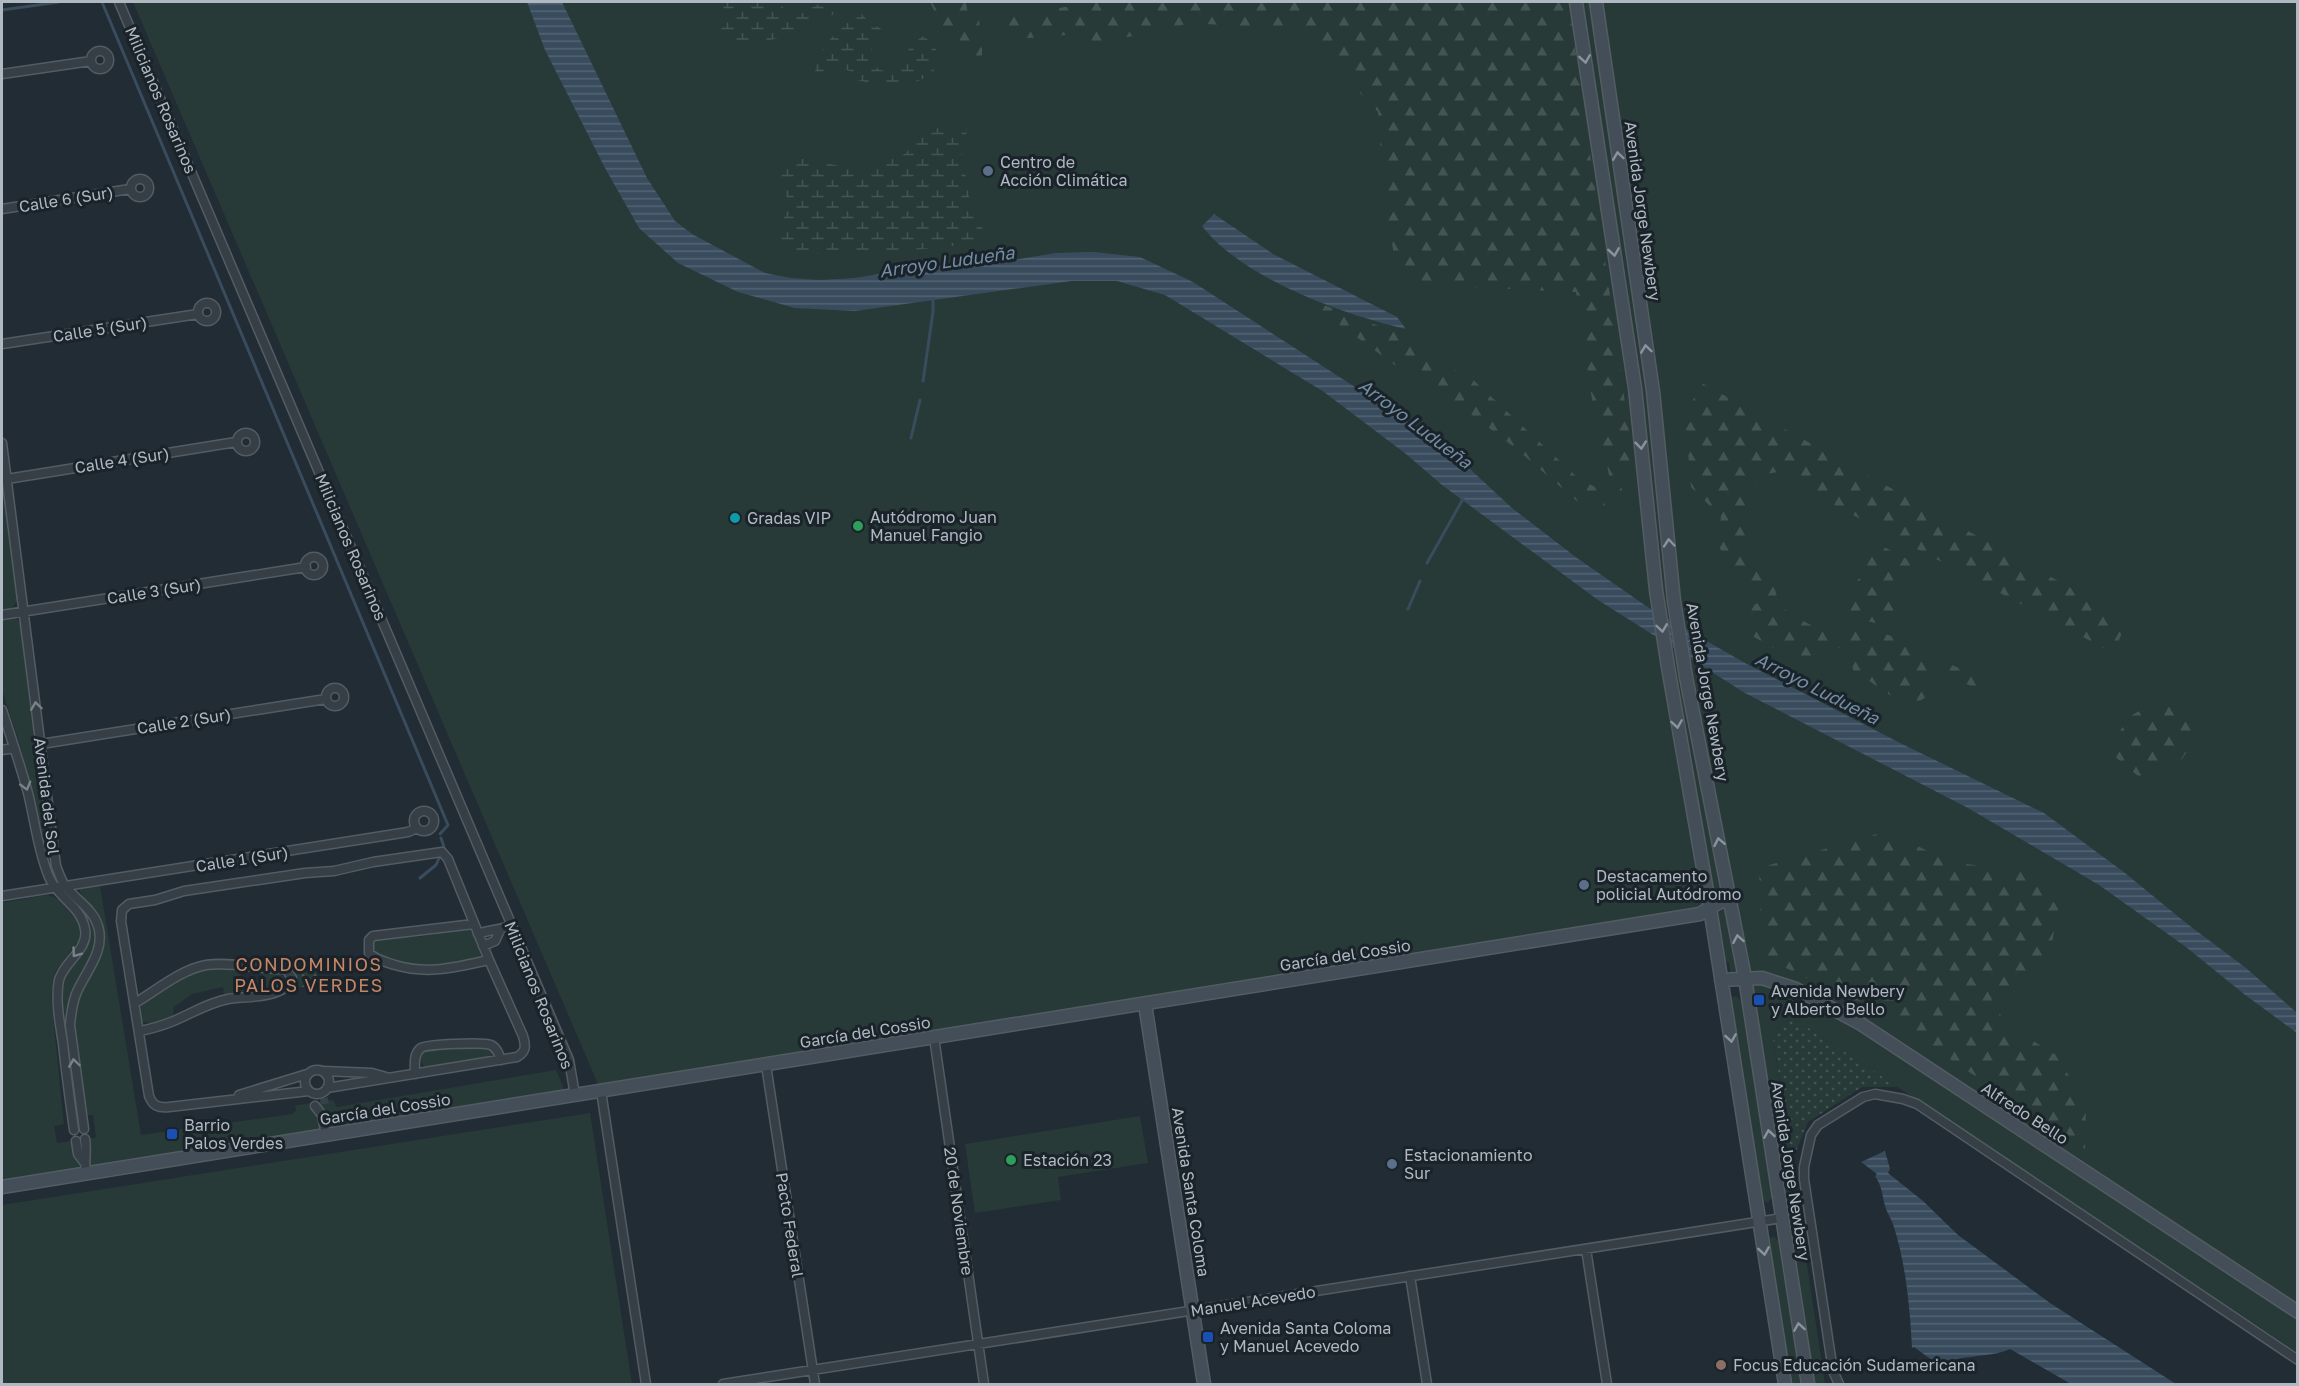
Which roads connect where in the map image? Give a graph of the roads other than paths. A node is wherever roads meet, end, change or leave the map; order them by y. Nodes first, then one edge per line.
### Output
1 (119, 2) edge
2 (1576, 2) edge
3 (1596, 2) edge
4 (91, 61) dead end
5 (2, 74) edge
6 (130, 189) dead end
7 (2, 209) edge
8 (198, 314) dead end
9 (2, 344) edge
10 (236, 442) dead end
11 (2, 444) edge
12 (7, 479) junction
13 (306, 567) dead end
14 (23, 611) junction
15 (2, 615) edge
16 (326, 699) dead end
17 (2, 710) edge
18 (41, 744) junction
19 (14, 748) junction
20 (2, 750) edge
21 (417, 828) dead end
22 (66, 887) junction
23 (54, 888) junction
24 (2, 896) edge
25 (1730, 900) junction
26 (1710, 908) junction
27 (474, 924) junction
28 (512, 925) junction
29 (500, 930) junction
30 (478, 933) junction
31 (483, 946) junction
32 (489, 960) junction
33 (1745, 978) junction
34 (1721, 980) junction
35 (135, 1003) junction
36 (1145, 1004) junction
37 (140, 1031) junction
38 (934, 1037) junction
39 (501, 1060) junction
40 (765, 1065) junction
41 (323, 1071) junction
42 (307, 1074) junction
43 (415, 1074) junction
44 (389, 1078) junction
45 (601, 1091) junction
46 (325, 1095) junction
47 (575, 1095) junction
48 (313, 1097) junction
49 (228, 1099) junction
50 (322, 1115) junction
51 (326, 1135) junction
52 (85, 1139) dead end
53 (76, 1141) dead end
54 (85, 1168) junction
55 (2, 1187) edge
56 (1782, 1218) junction
57 (1759, 1221) junction
58 (1586, 1249) junction
59 (1410, 1276) junction
60 (1193, 1311) junction
61 (2298, 1312) edge
62 (978, 1344) junction
63 (2298, 1360) edge
64 (813, 1370) junction
65 (646, 1384) edge
66 (723, 1384) edge
67 (815, 1384) edge
68 (984, 1384) edge
69 (1204, 1384) edge
70 (1427, 1384) edge
71 (1607, 1384) edge
72 (1785, 1384) edge
73 (1808, 1384) edge
74 (1839, 1384) edge

1 - 28 street, Milicianos Rosarinos
2 -> 26 street, Avenida Jorge Newbery
25 -> 3 street, Avenida Jorge Newbery
4 - 5 street
6 - 7 street, Calle 6 (Sur)
8 - 9 street, Calle 5 (Sur)
10 - 12 street, Calle 4 (Sur)
11 - 12 street, Avenida del Sol
12 - 14 street, Avenida del Sol
13 - 14 street, Calle 3 (Sur)
14 - 15 street, Calle 3 (Sur)
18 -> 14 street, Avenida del Sol
16 - 18 street, Calle 2 (Sur)
17 - 19 street, Avenida del Sol
18 - 22 street, Avenida del Sol
19 - 20 street
19 -> 23 street, Avenida del Sol
21 - 22 street, Calle 1 (Sur)
22 - 23 street, Calle 1 (Sur)
23 -> 22 street, Avenida del Sol
23 - 24 street, Calle 1 (Sur)
25 - 26 street, García del Cossio
33 -> 25 street, Avenida Jorge Newbery
26 - 34 street, Avenida Jorge Newbery
26 - 36 street, García del Cossio
27 - 30 street
27 - 32 street
27 - 35 street
28 - 29 street
28 - 47 street, Milicianos Rosarinos
29 - 30 street
29 - 31 street
30 - 31 street
31 - 32 street
32 - 39 street
33 - 34 street, Alfredo Bello
56 -> 33 street, Avenida Jorge Newbery
33 - 61 street, Alfredo Bello
34 -> 57 street, Avenida Jorge Newbery
35 - 37 street
35 - 37 street
36 - 38 street, García del Cossio
36 - 60 street, Avenida Santa Coloma
37 - 49 street
38 - 40 street, García del Cossio
38 - 62 street, 20 de Noviembre
39 - 43 street
39 - 43 street
40 - 45 street, García del Cossio
40 - 64 street, Pacto Federal
41 - 42 street
41 - 44 street
41 - 46 street
42 - 48 street
42 - 49 street
43 - 44 street
44 - 46 street
45 - 47 street, García del Cossio
45 - 65 street
46 - 48 street
46 - 50 street
47 - 51 street, García del Cossio
48 - 49 street
48 - 50 street
50 - 51 street
51 - 54 street, García del Cossio
52 - 54 street
53 - 54 street
54 - 55 street, García del Cossio
56 - 57 street, Manuel Acevedo
73 -> 56 street, Avenida Jorge Newbery
57 - 58 street, Manuel Acevedo
57 -> 72 street, Avenida Jorge Newbery
58 - 59 street, Manuel Acevedo
58 - 71 street
59 - 60 street, Manuel Acevedo
59 - 70 street
60 - 62 street, Manuel Acevedo
60 - 69 street, Avenida Santa Coloma
62 - 64 street, Manuel Acevedo
62 - 68 street, 20 de Noviembre
63 - 74 street
64 - 66 street, Manuel Acevedo
64 - 67 street, Pacto Federal

